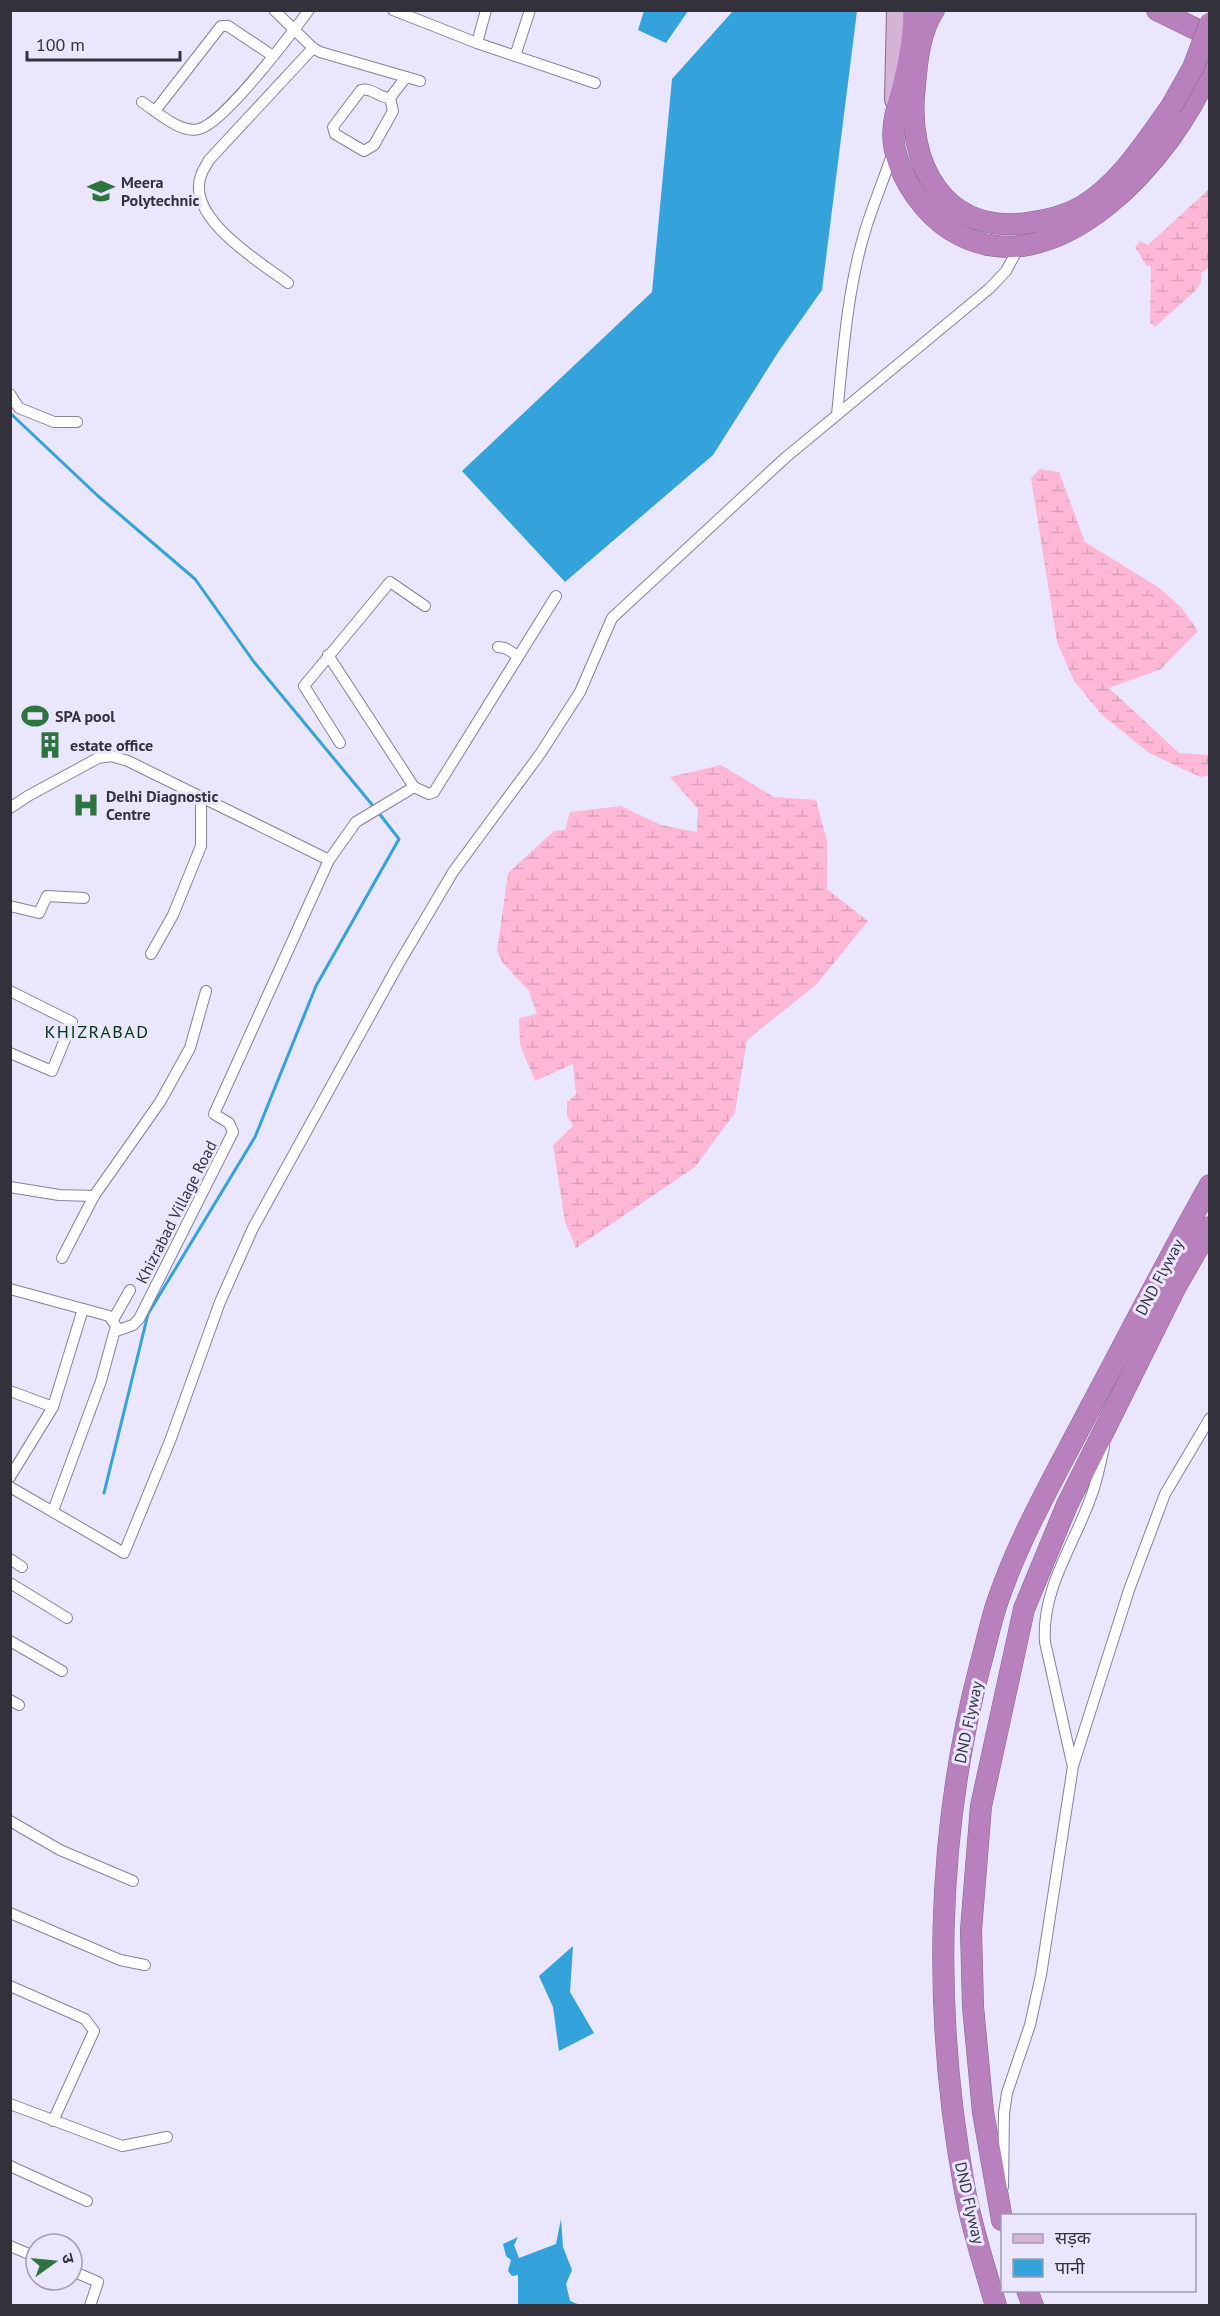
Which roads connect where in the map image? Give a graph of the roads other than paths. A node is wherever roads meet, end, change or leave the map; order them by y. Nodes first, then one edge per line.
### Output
1 (274, 10) edge
2 (309, 10) edge
3 (393, 10) edge
4 (486, 10) edge
5 (530, 10) edge
6 (896, 10) edge
7 (914, 10) edge
8 (934, 10) edge
9 (1165, 11) edge
10 (1209, 23) edge
11 (295, 29) junction
12 (1209, 29) edge
13 (1209, 36) edge
14 (477, 43) junction
15 (313, 48) junction
16 (273, 56) junction
17 (515, 56) junction
18 (1209, 69) edge
19 (406, 77) junction
20 (420, 81) dead end
21 (595, 83) dead end
22 (390, 98) junction
23 (142, 102) dead end
24 (155, 111) junction
25 (1178, 112) junction
26 (894, 117) junction
27 (894, 148) junction
28 (1020, 245) junction
29 (288, 282) dead end
30 (10, 394) edge
31 (14, 413) edge
32 (837, 415) junction
33 (77, 422) dead end
34 (556, 596) dead end
35 (425, 606) dead end
36 (498, 647) dead end
37 (328, 655) junction
38 (518, 656) junction
39 (340, 743) dead end
40 (414, 787) junction
41 (201, 797) junction
42 (10, 808) edge
43 (329, 860) junction
44 (84, 898) dead end
45 (10, 906) edge
46 (151, 954) dead end
47 (10, 991) edge
48 (206, 991) dead end
49 (10, 1053) edge
50 (1209, 1185) edge
51 (10, 1187) edge
52 (94, 1196) junction
53 (1209, 1227) edge
54 (62, 1258) dead end
55 (10, 1289) edge
56 (130, 1290) dead end
57 (83, 1309) junction
58 (114, 1326) junction
59 (10, 1391) edge
60 (53, 1407) junction
61 (1209, 1418) edge
62 (1110, 1421) junction
63 (10, 1477) edge
64 (10, 1487) edge
65 (53, 1511) junction
66 (10, 1559) edge
67 (22, 1567) dead end
68 (10, 1583) edge
69 (67, 1618) dead end
70 (10, 1641) edge
71 (62, 1671) dead end
72 (1072, 1766) junction
73 (10, 1821) edge
74 (133, 1881) dead end
75 (10, 1913) edge
76 (145, 1965) dead end
77 (10, 1986) edge
78 (10, 2104) edge
79 (53, 2121) junction
80 (167, 2137) dead end
81 (10, 2166) edge
82 (87, 2201) dead end
83 (1001, 2212) edge
84 (84, 2276) edge
85 (90, 2306) edge
86 (996, 2306) edge

1 - 11 street
2 - 11 street
3 - 14 street
4 - 14 street
5 - 17 street
6 - 26 main road
7 - 26 highway
8 - 25 highway
9 - 12 highway
9 - 13 highway
10 - 25 highway, bridge
11 - 15 street
11 - 16 street
14 - 17 street
15 - 19 street
15 - 29 street
16 - 24 street
16 - 24 street
17 - 21 street
18 - 25 highway
19 - 20 street
19 - 22 street
22 - 22 street
23 - 24 street
25 - 28 highway
26 - 27 highway
27 - 28 highway
27 - 32 street
28 - 32 street
30 - 31 street
31 - 33 street
32 - 65 street
34 - 38 street
35 - 37 street
36 - 38 street
37 - 39 street
37 - 40 street
38 - 40 street
40 - 43 street
41 - 42 street
41 - 43 street
41 - 46 street
43 - 58 street, Khizrabad Village Road
44 - 45 street
47 - 49 street
48 - 52 street
50 - 86 highway, DND Flyway
51 - 52 street
52 - 54 street
53 - 62 highway, DND Flyway
55 - 57 street
56 - 58 street
57 - 58 street
57 - 60 street
58 - 65 street
59 - 60 street
60 - 63 street
61 - 72 street
62 - 72 street
62 - 83 highway, DND Flyway
64 - 65 street
66 - 67 street
68 - 69 street
70 - 71 street
72 - 83 street
73 - 74 street
75 - 76 street
77 - 79 street
78 - 79 street
79 - 80 street
81 - 82 street
84 - 85 street

